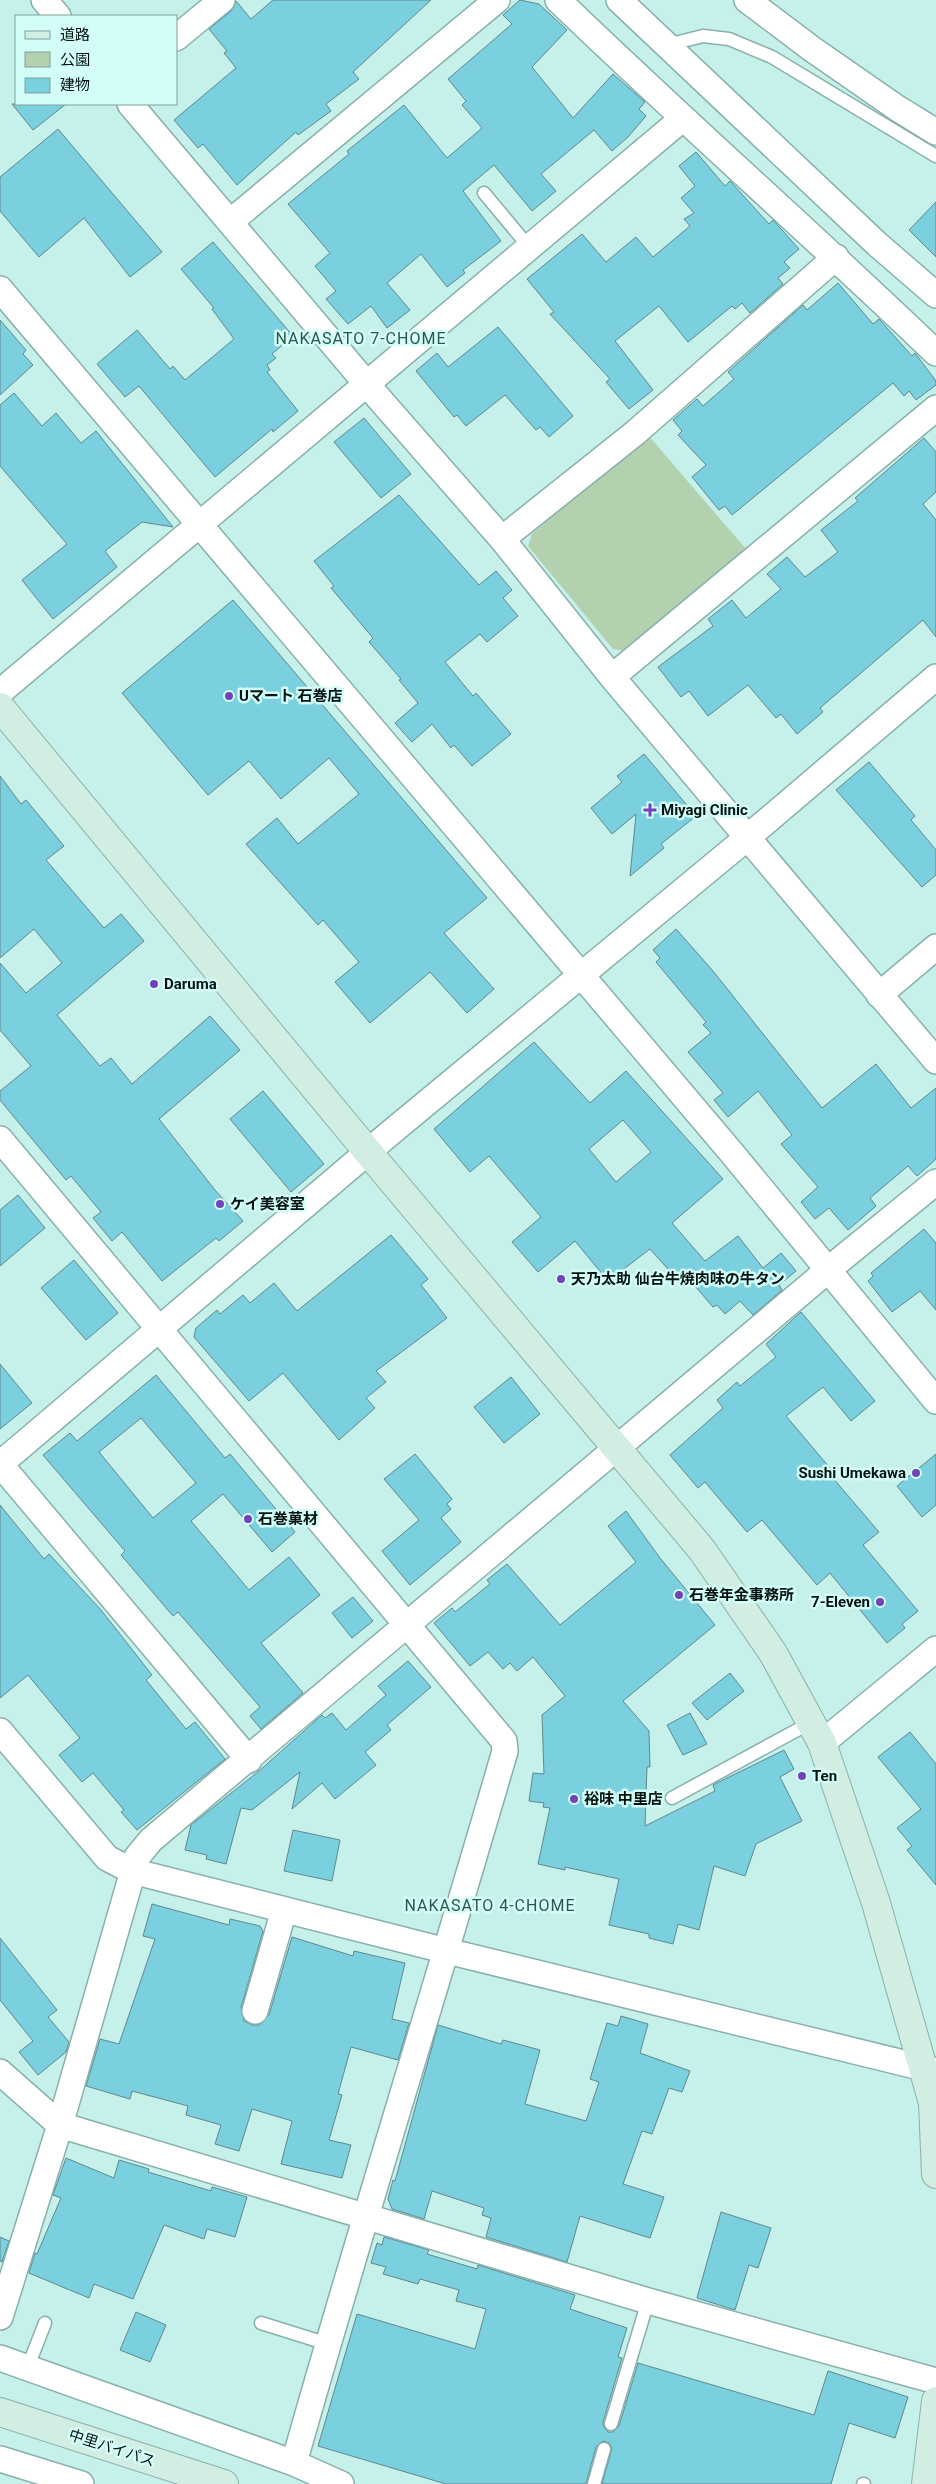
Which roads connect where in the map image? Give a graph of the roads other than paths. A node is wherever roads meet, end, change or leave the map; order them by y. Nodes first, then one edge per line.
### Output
1 (44, 0) edge
2 (222, 0) edge
3 (497, 0) edge
4 (558, 0) edge
5 (619, 0) edge
6 (747, 0) edge
7 (57, 15) edge
8 (178, 36) edge
9 (667, 45) junction
10 (131, 105) edge
11 (682, 119) junction
12 (936, 132) edge
13 (936, 156) edge
14 (484, 193) dead end
15 (230, 222) junction
16 (529, 247) junction
17 (836, 257) junction
18 (0, 289) edge
19 (936, 295) edge
20 (936, 353) edge
21 (368, 385) junction
22 (936, 408) edge
23 (198, 524) junction
24 (502, 539) junction
25 (936, 677) edge
26 (612, 678) junction
27 (0, 692) edge
28 (0, 707) edge
29 (748, 837) junction
30 (936, 947) edge
31 (581, 975) junction
32 (880, 995) junction
33 (936, 1062) edge
34 (0, 1139) edge
35 (368, 1152) junction
36 (936, 1182) edge
37 (828, 1270) junction
38 (159, 1330) junction
39 (936, 1401) edge
40 (616, 1448) junction
41 (0, 1464) edge
42 (406, 1626) junction
43 (936, 1649) edge
44 (0, 1731) edge
45 (816, 1733) junction
46 (249, 1760) junction
47 (672, 1798) dead end
48 (132, 1871) junction
49 (284, 1910) junction
50 (447, 1951) junction
51 (255, 2011) dead end
52 (930, 2070) edge
53 (0, 2072) edge
54 (60, 2124) junction
55 (936, 2174) edge
56 (366, 2216) junction
57 (648, 2301) junction
58 (0, 2318) edge
59 (46, 2323) dead end
60 (261, 2323) dead end
61 (328, 2344) junction
62 (0, 2358) edge
63 (27, 2368) junction
64 (936, 2381) edge
65 (936, 2401) edge
66 (0, 2412) edge
67 (611, 2424) dead end
68 (604, 2449) dead end
69 (0, 2459) edge
70 (294, 2463) junction
71 (930, 2480) edge
72 (80, 2484) edge
73 (224, 2484) edge
74 (341, 2484) edge
75 (594, 2484) edge

1 - 7 street
2 - 8 street
3 - 15 street
4 - 11 street
5 - 9 street
6 - 12 street
9 - 13 lane
9 - 19 street
10 - 15 street
11 - 16 street
11 - 17 street
14 - 16 lane
15 - 21 street
16 - 21 street
17 - 20 street
17 - 24 street
18 - 23 street
21 - 23 street
21 - 24 street
22 - 26 street
23 - 27 street
23 - 31 street
24 - 26 street
25 - 29 street
26 - 29 street
28 - 35 street
29 - 31 street
29 - 32 street
30 - 32 street
31 - 35 street
31 - 37 street
32 - 33 street
34 - 38 street
35 - 38 street
35 - 40 street
36 - 37 street
37 - 39 street
37 - 40 street
38 - 41 street
38 - 42 street
40 - 42 street
40 - 45 street
41 - 46 street
42 - 46 street
42 - 50 street
43 - 45 street
44 - 48 street
45 - 47 lane
45 - 52 street
46 - 48 street
48 - 49 street
48 - 54 street
49 - 50 street
49 - 51 street
50 - 52 street
50 - 56 street
52 - 55 street
53 - 54 street
54 - 56 street
54 - 58 street
56 - 57 street
56 - 61 street
57 - 64 street
57 - 67 lane
59 - 63 lane
60 - 61 lane
61 - 70 street
62 - 63 street
63 - 70 street
65 - 71 street
66 - 73 street, 中里バイパス
68 - 75 lane
69 - 72 street
70 - 74 street

